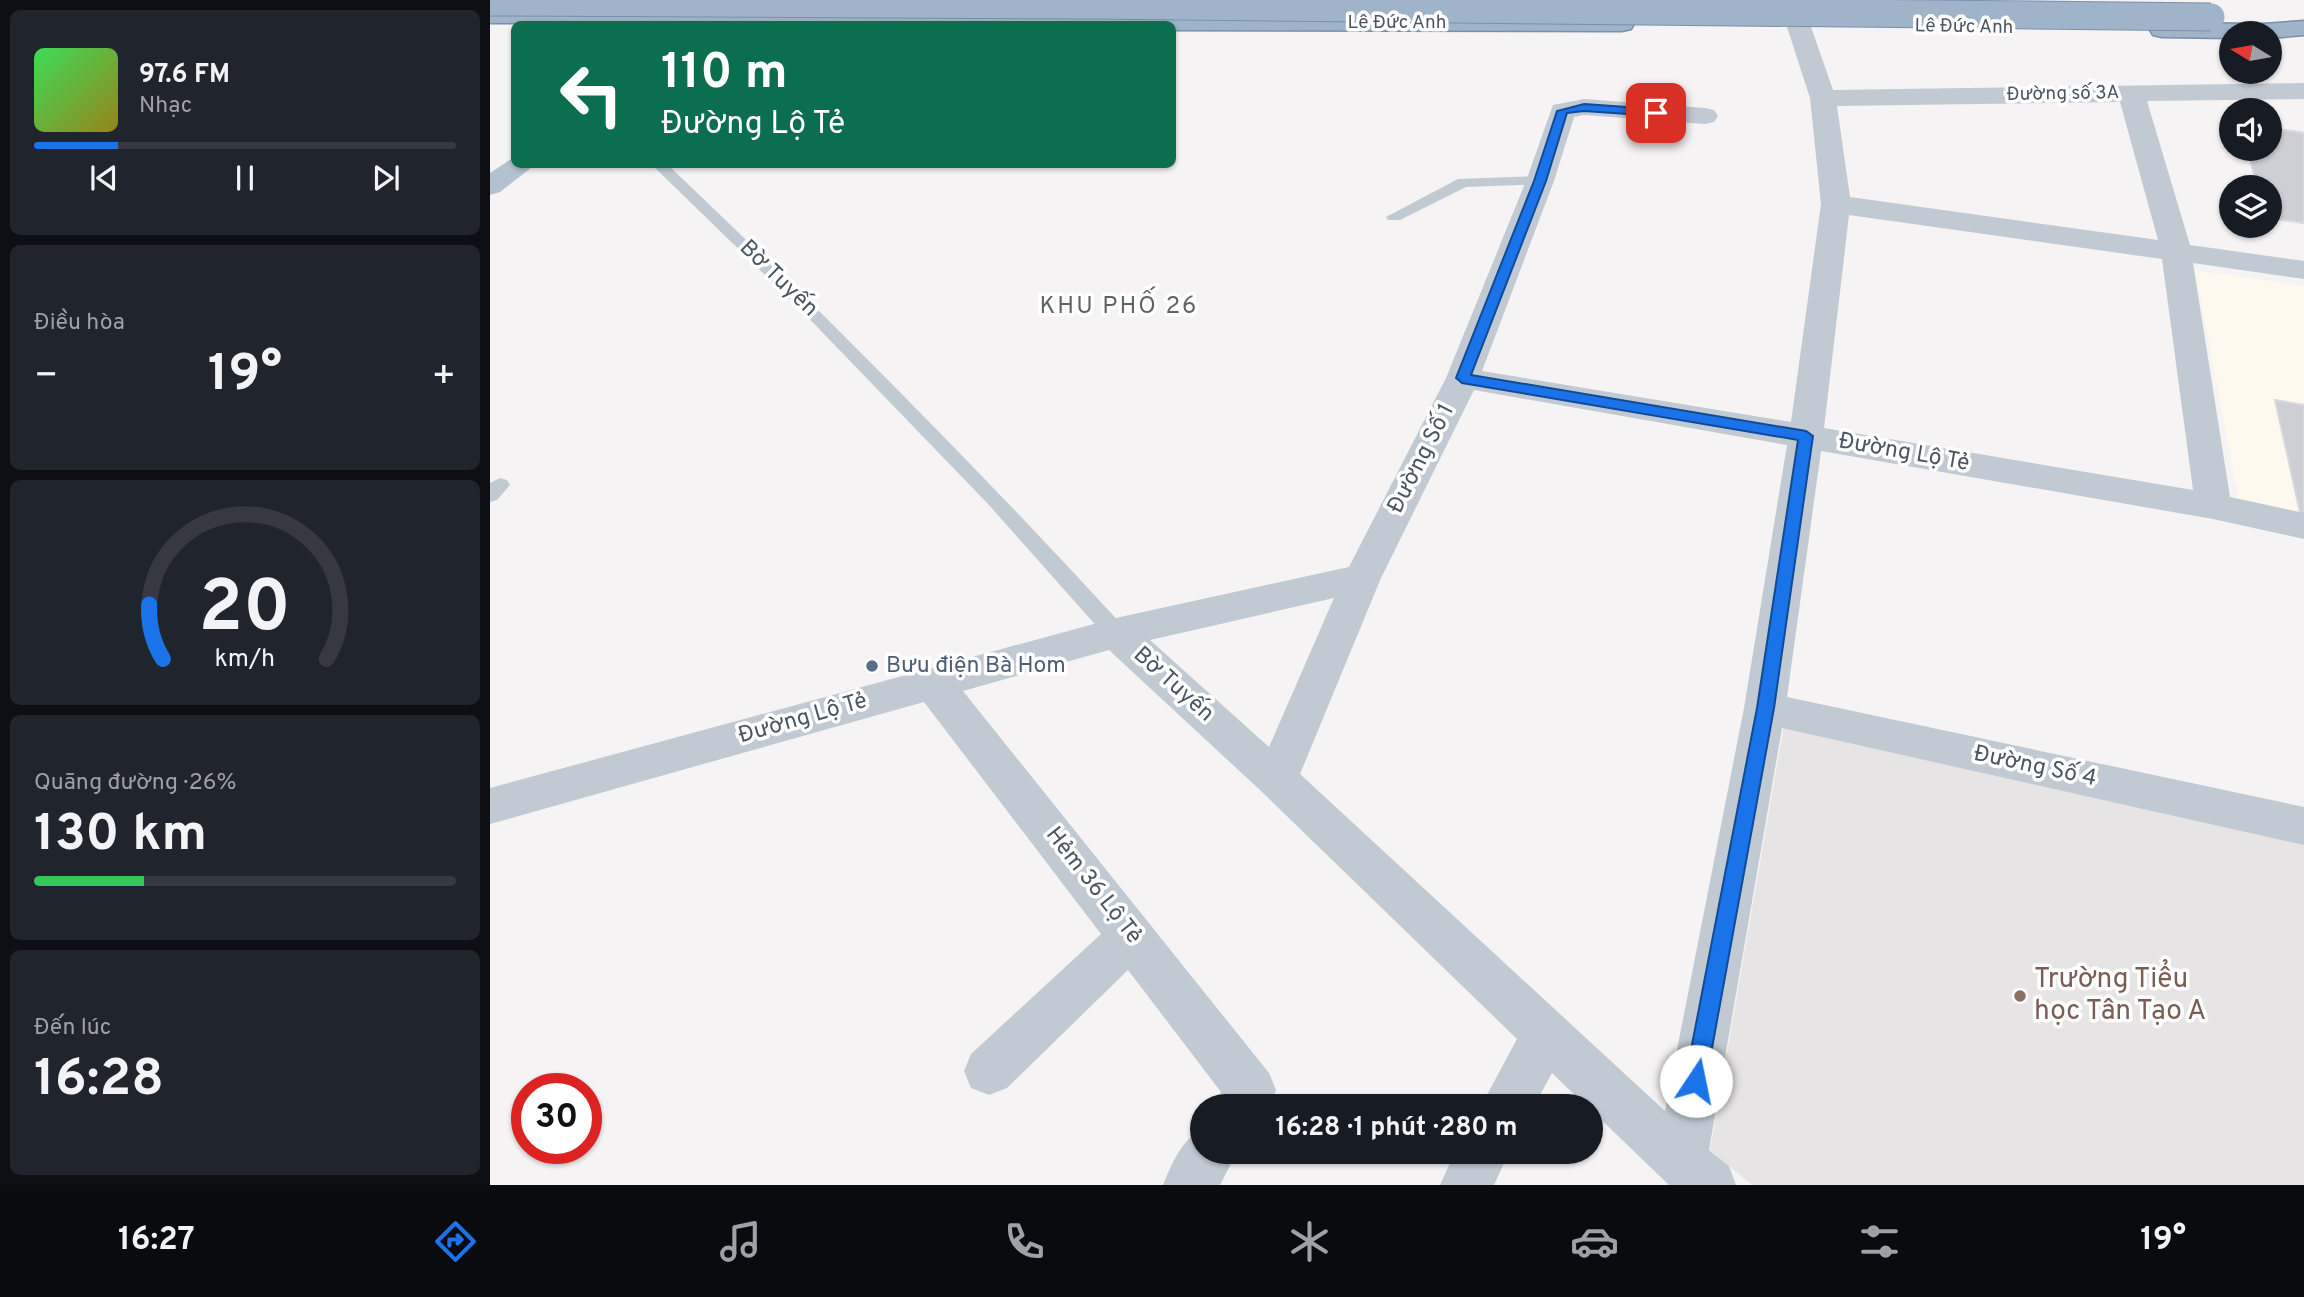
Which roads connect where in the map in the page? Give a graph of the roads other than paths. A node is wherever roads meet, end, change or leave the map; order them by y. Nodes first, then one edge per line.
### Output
1 (620, 0) edge
2 (746, 0) edge
3 (801, 0) edge
4 (1023, 0) edge
5 (1300, 0) edge
6 (1858, 0) edge
7 (2279, 7) dead end
8 (2304, 8) edge
9 (2214, 10) junction
10 (494, 12) edge
11 (592, 21) edge
12 (714, 21) edge
13 (770, 21) edge
14 (1039, 21) edge
15 (1176, 22) edge
16 (1324, 23) junction
17 (1798, 24) junction
18 (2304, 28) edge
19 (2304, 91) edge
20 (2131, 93) junction
21 (1823, 98) junction
22 (1705, 116) dead end
23 (516, 168) edge
24 (662, 168) edge
25 (1540, 181) junction
26 (490, 186) edge
27 (1836, 204) junction
28 (1394, 217) dead end
29 (2176, 250) junction
30 (2304, 270) edge
31 (1462, 378) junction
32 (1806, 436) junction
33 (2213, 506) junction
34 (2304, 526) edge
35 (1362, 578) junction
36 (1116, 633) junction
37 (933, 683) junction
38 (1765, 708) junction
39 (1276, 779) junction
40 (490, 806) edge
41 (2304, 826) edge
42 (1132, 934) junction
43 (1546, 1034) junction
44 (989, 1071) dead end
45 (1243, 1094) edge
46 (1514, 1094) edge
47 (1203, 1164) edge
48 (1477, 1164) edge
49 (1695, 1173) edge
50 (1189, 1185) edge
51 (1466, 1185) edge

1 - 11 highway
2 - 12 main road
3 - 13 main road
4 - 14 highway
5 - 16 highway
6 - 9 highway
7 - 8 highway
8 - 9 highway
9 - 10 highway, bridge
10 - 11 highway, Lê Đức Anh
15 - 16 highway, Lê Đức Anh
16 - 17 highway, Lê Đức Anh
17 - 18 highway, Lê Đức Anh
17 - 21 street
19 - 20 street, Đường số 3A
20 - 21 street, Đường số 3A
20 - 29 street
21 - 27 street
22 - 25 street, Đường Số 1
23 - 26 main road
24 - 36 lane, Bờ Tuyến
25 - 28 lane
25 - 31 street, Đường Số 1
27 - 29 street
27 - 32 street
29 - 30 street
29 - 33 street
31 - 32 street, Đường Lộ Tẻ
31 - 35 street, Đường Số 1
32 - 33 street, Đường Lộ Tẻ
32 - 38 street
33 - 34 street, Đường Lộ Tẻ
35 - 36 street, Đường Lộ Tẻ
35 - 39 street, Đường Số 1
36 - 37 street, Đường Lộ Tẻ
36 - 39 street, Bờ Tuyến
37 - 40 street, Đường Lộ Tẻ
37 - 42 street, Hẻm 36 Lộ Tẻ
38 - 41 street, Đường Số 4
38 - 49 street
39 - 43 street, Bờ Tuyến
42 - 44 street
42 - 45 street, Hẻm 36 Lộ Tẻ
43 - 46 street
43 - 49 street, Bờ Tuyến
47 - 50 street
48 - 51 street

